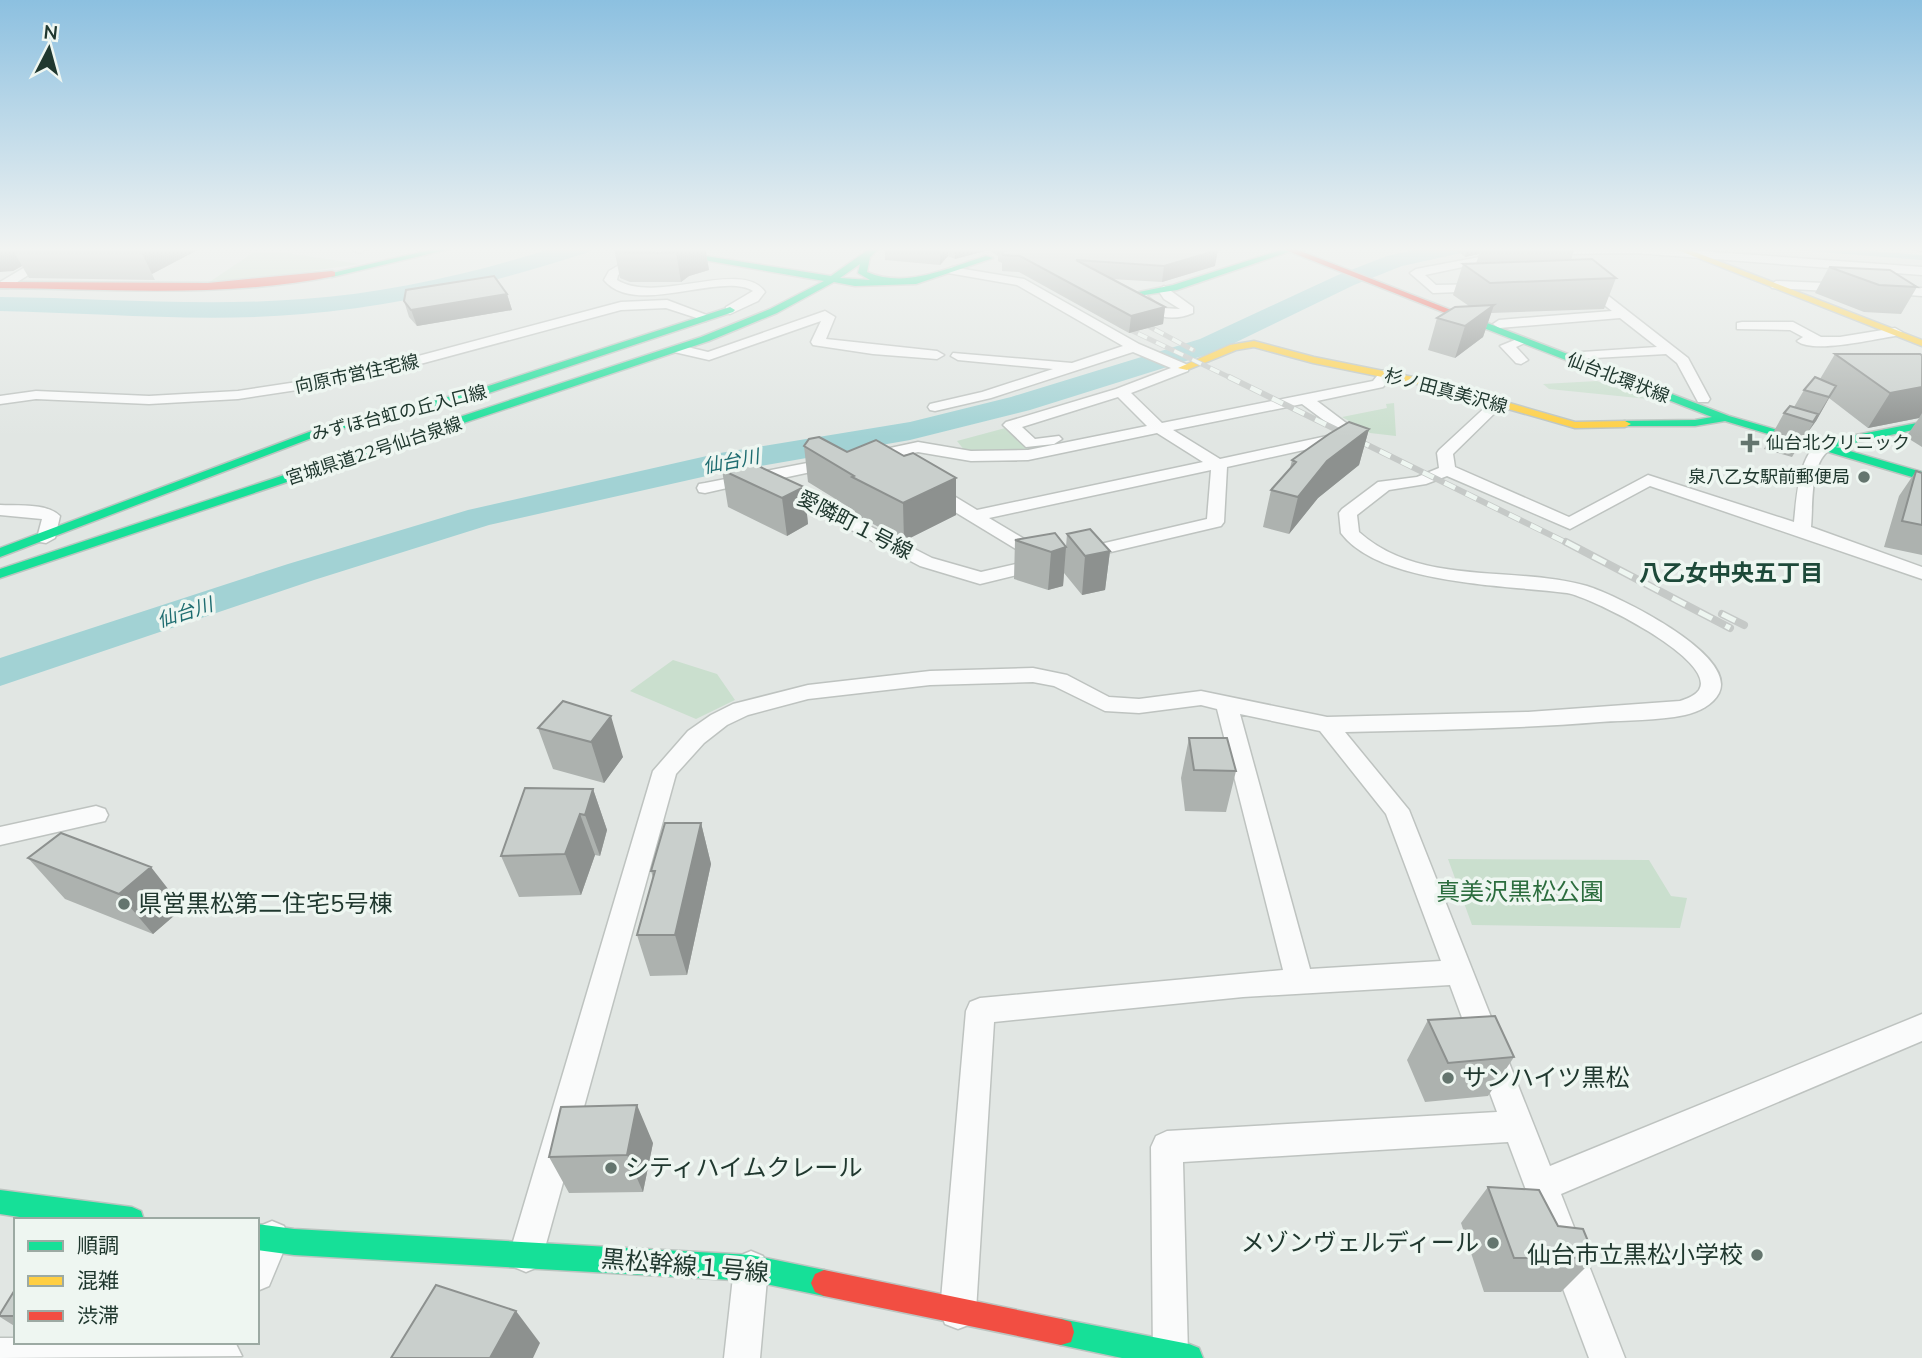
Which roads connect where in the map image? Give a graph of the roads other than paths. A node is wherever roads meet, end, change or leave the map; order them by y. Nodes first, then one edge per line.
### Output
1 (605, 310) edge
2 (686, 310) edge
3 (729, 310) edge
4 (779, 310) edge
5 (1071, 310) edge
6 (1158, 310) edge
7 (1188, 310) edge
8 (1449, 310) edge
9 (1461, 310) edge
10 (1616, 310) edge
11 (1840, 310) edge
12 (1621, 314) junction
13 (706, 317) junction
14 (1499, 324) junction
15 (1742, 326) dead end
16 (1895, 332) junction
17 (1522, 341) junction
18 (1922, 343) edge
19 (1138, 348) junction
20 (679, 349) junction
21 (1669, 350) junction
22 (937, 355) dead end
23 (958, 356) dead end
24 (1582, 356) junction
25 (1521, 360) dead end
26 (1078, 366) junction
27 (1178, 366) junction
28 (1385, 374) junction
29 (1121, 392) junction
30 (0, 400) edge
31 (1306, 400) junction
32 (1703, 400) junction
33 (1497, 404) junction
34 (935, 407) dead end
35 (1725, 418) junction
36 (1153, 424) junction
37 (1922, 425) edge
38 (1829, 446) junction
39 (875, 455) junction
40 (1219, 465) junction
41 (1922, 467) edge
42 (897, 469) edge
43 (1447, 470) junction
44 (1922, 476) edge
45 (762, 477) junction
46 (919, 482) edge
47 (705, 488) dead end
48 (0, 510) edge
49 (974, 516) junction
50 (1802, 530) junction
51 (47, 538) junction
52 (0, 553) edge
53 (1048, 561) junction
54 (1922, 573) edge
55 (0, 574) edge
56 (1227, 704) junction
57 (1327, 725) junction
58 (96, 815) dead end
59 (0, 836) edge
60 (1460, 972) junction
61 (1300, 982) junction
62 (1922, 1027) edge
63 (1520, 1126) junction
64 (1543, 1185) junction
65 (0, 1202) edge
66 (117, 1218) edge
67 (265, 1238) edge
68 (526, 1255) junction
69 (259, 1265) edge
70 (751, 1268) junction
71 (958, 1311) junction
72 (225, 1352) edge
73 (0, 1356) edge
74 (1179, 1356) edge
75 (742, 1358) edge
76 (1607, 1358) edge

1 - 30 street, 向原市営住宅線
2 - 13 street, 向原市営住宅線
3 - 13 street, みずほ台虹の丘入口線
4 - 20 street, 宮城県道22号仙台泉線
5 - 19 street
6 - 7 street
8 - 17 street, 仙台北環状線
9 - 14 street, 仙台北環状線
10 - 12 street
11 - 16 street
12 - 14 street
12 - 21 street
13 - 51 street, みずほ台虹の丘入口線
14 - 24 street, 仙台北環状線
15 - 16 street
16 - 18 street
17 - 25 street
17 - 35 street, 仙台北環状線
19 - 26 street
19 - 27 street
20 - 22 street
20 - 55 street, 宮城県道22号仙台泉線
21 - 24 street
21 - 32 street
23 - 26 street
24 - 32 street, 仙台北環状線
26 - 34 street
27 - 28 street, 杉ノ田真美沢線
27 - 29 street
28 - 31 street
28 - 33 street, 杉ノ田真美沢線
28 - 36 street
29 - 36 street
29 - 36 street
31 - 36 street
31 - 40 street
32 - 38 street, 仙台北環状線
33 - 35 street, 杉ノ田真美沢線
33 - 43 street
35 - 38 street, 仙台北環状線
36 - 39 street, 愛隣町１号線
36 - 40 street
37 - 38 street
38 - 41 street, 仙台北環状線
38 - 44 street, 仙台北環状線
38 - 50 street
39 - 42 street
39 - 45 street, 愛隣町１号線
40 - 49 street
40 - 53 street, 愛隣町１号線
43 - 50 street
43 - 57 street
45 - 47 street
45 - 53 street, 愛隣町１号線
46 - 49 street
48 - 51 street
49 - 53 street
50 - 54 street
51 - 52 street, みずほ台虹の丘入口線
56 - 57 street
56 - 61 street
56 - 68 street
57 - 60 street
58 - 59 street
60 - 61 street
60 - 63 street
61 - 71 street
62 - 64 street
63 - 64 street
63 - 74 street
64 - 76 street
65 - 66 street
67 - 68 street, 黒松幹線１号線
67 - 69 street
68 - 70 street, 黒松幹線１号線
70 - 71 street, 黒松幹線１号線
70 - 75 street
71 - 74 street, 黒松幹線１号線
72 - 73 street

